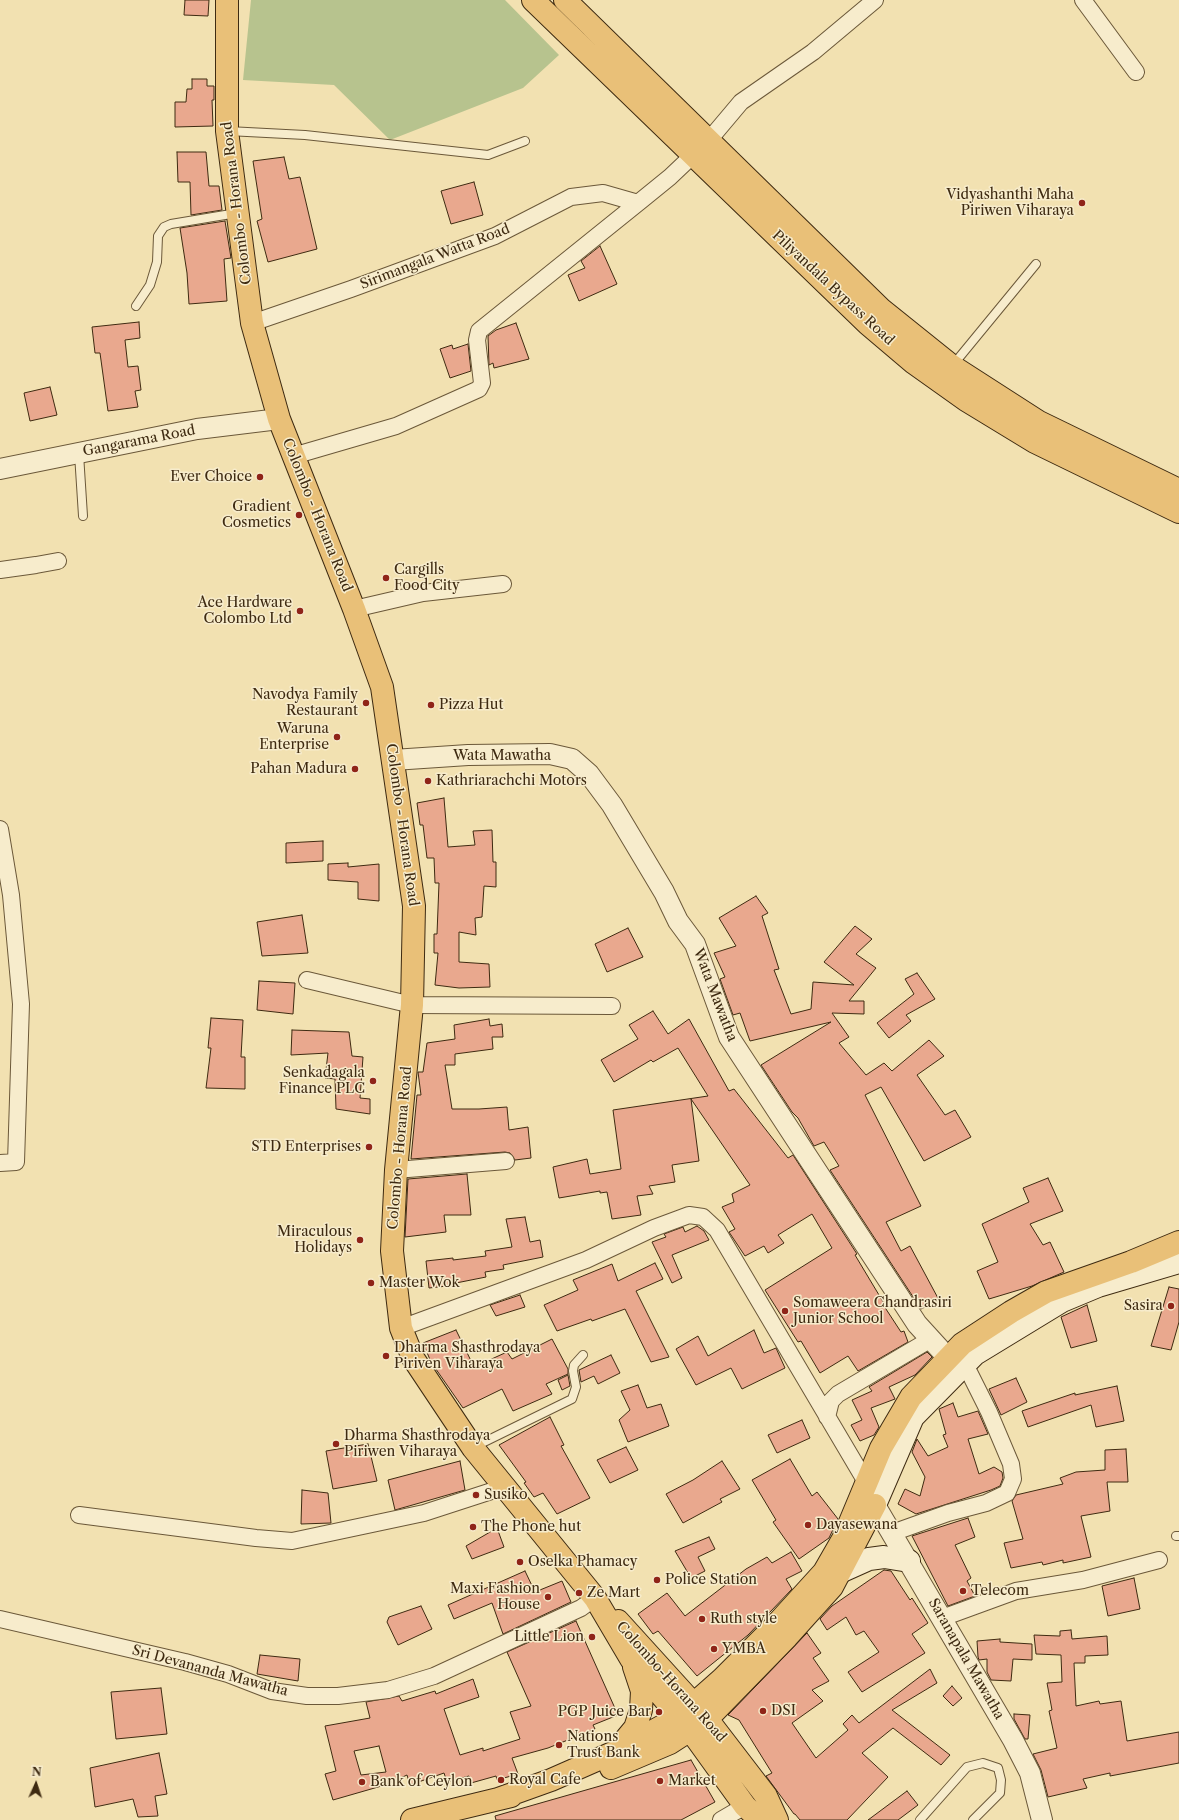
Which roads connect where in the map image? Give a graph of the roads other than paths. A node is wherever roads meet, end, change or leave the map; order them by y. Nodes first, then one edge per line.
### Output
1 (227, 0) edge
2 (533, 0) edge
3 (565, 0) edge
4 (875, 0) edge
5 (1083, 0) edge
6 (1136, 72) dead end
7 (227, 131) junction
8 (709, 140) junction
9 (525, 141) dead end
10 (692, 155) junction
11 (638, 203) junction
12 (238, 213) junction
13 (1036, 264) dead end
14 (136, 306) dead end
15 (252, 323) junction
16 (952, 366) junction
17 (279, 419) junction
18 (79, 453) junction
19 (293, 456) junction
20 (0, 469) edge
21 (1179, 490) edge
22 (1179, 512) edge
23 (82, 516) dead end
24 (58, 560) dead end
25 (0, 570) edge
26 (503, 584) dead end
27 (354, 609) junction
28 (393, 760) junction
29 (0, 829) edge
30 (307, 980) dead end
31 (412, 1005) junction
32 (612, 1006) dead end
33 (506, 1161) dead end
34 (0, 1163) edge
35 (396, 1170) junction
36 (1179, 1242) edge
37 (1179, 1262) edge
38 (401, 1328) junction
39 (931, 1340) junction
40 (583, 1355) dead end
41 (957, 1361) junction
42 (827, 1416) junction
43 (473, 1448) junction
44 (866, 1482) junction
45 (504, 1487) junction
46 (875, 1505) junction
47 (80, 1515) dead end
48 (892, 1533) junction
49 (1158, 1560) dead end
50 (909, 1561) junction
51 (840, 1572) junction
52 (598, 1604) junction
53 (942, 1618) junction
54 (0, 1619) edge
55 (630, 1659) junction
56 (693, 1717) junction
57 (616, 1751) junction
58 (498, 1799) junction
59 (752, 1813) edge
60 (455, 1815) edge
61 (412, 1820) edge
62 (721, 1820) edge
63 (777, 1820) edge
64 (920, 1820) edge
65 (974, 1820) edge
66 (1042, 1820) edge

1 - 7 main road, Colombo - Horana Road
2 - 10 main road, Piliyandala Bypass Road
3 - 8 main road, Piliyandala Bypass Road
4 - 8 street
5 - 6 street
7 - 9 lane
7 - 12 main road, Colombo - Horana Road
8 - 10 street
8 - 16 main road, Piliyandala Bypass Road
10 - 11 street
10 - 22 main road, Piliyandala Bypass Road
11 - 15 street, Sirimangala Watta Road
11 - 19 street
12 - 14 lane
12 - 15 main road, Colombo - Horana Road
13 - 16 lane
15 - 17 main road, Colombo - Horana Road
16 - 21 main road, Piliyandala Bypass Road
17 - 18 street, Gangarama Road
17 - 19 main road, Colombo - Horana Road
18 - 20 street, Gangarama Road
18 - 23 lane
19 - 27 main road, Colombo - Horana Road
24 - 25 street
26 - 27 street
27 - 28 main road, Colombo - Horana Road
28 - 31 main road, Colombo - Horana Road
28 - 39 street, Wata Mawatha
29 - 34 street
30 - 31 street
31 - 32 street
31 - 35 main road, Colombo - Horana Road
33 - 35 street
35 - 38 main road, Colombo - Horana Road
36 - 41 main road
37 - 41 main road
38 - 42 street
38 - 43 main road, Colombo - Horana Road
39 - 41 street, Wata Mawatha
39 - 42 street
40 - 43 lane
41 - 44 main road
41 - 46 main road
41 - 48 street
42 - 44 street
43 - 45 main road, Colombo - Horana Road
44 - 46 street, Saranapala Mawatha
44 - 56 main road
45 - 47 street
45 - 52 main road, Colombo - Horana Road
46 - 48 street, Saranapala Mawatha
46 - 51 main road
48 - 50 street, Saranapala Mawatha
49 - 53 street
50 - 51 main road
50 - 53 street, Saranapala Mawatha
51 - 56 main road
52 - 54 street, Sri Devananda Mawatha
52 - 55 main road, Colombo-Horana Road
52 - 56 main road, Colombo-Horana Road
53 - 66 street, Saranapala Mawatha
55 - 56 main road, Colombo-Horana Road
55 - 57 main road
56 - 57 main road
56 - 58 main road
56 - 59 main road, Colombo-Horana Road
56 - 63 main road, Colombo-Horana Road
57 - 58 main road
58 - 60 main road
59 - 62 street
60 - 61 main road
64 - 65 lane

